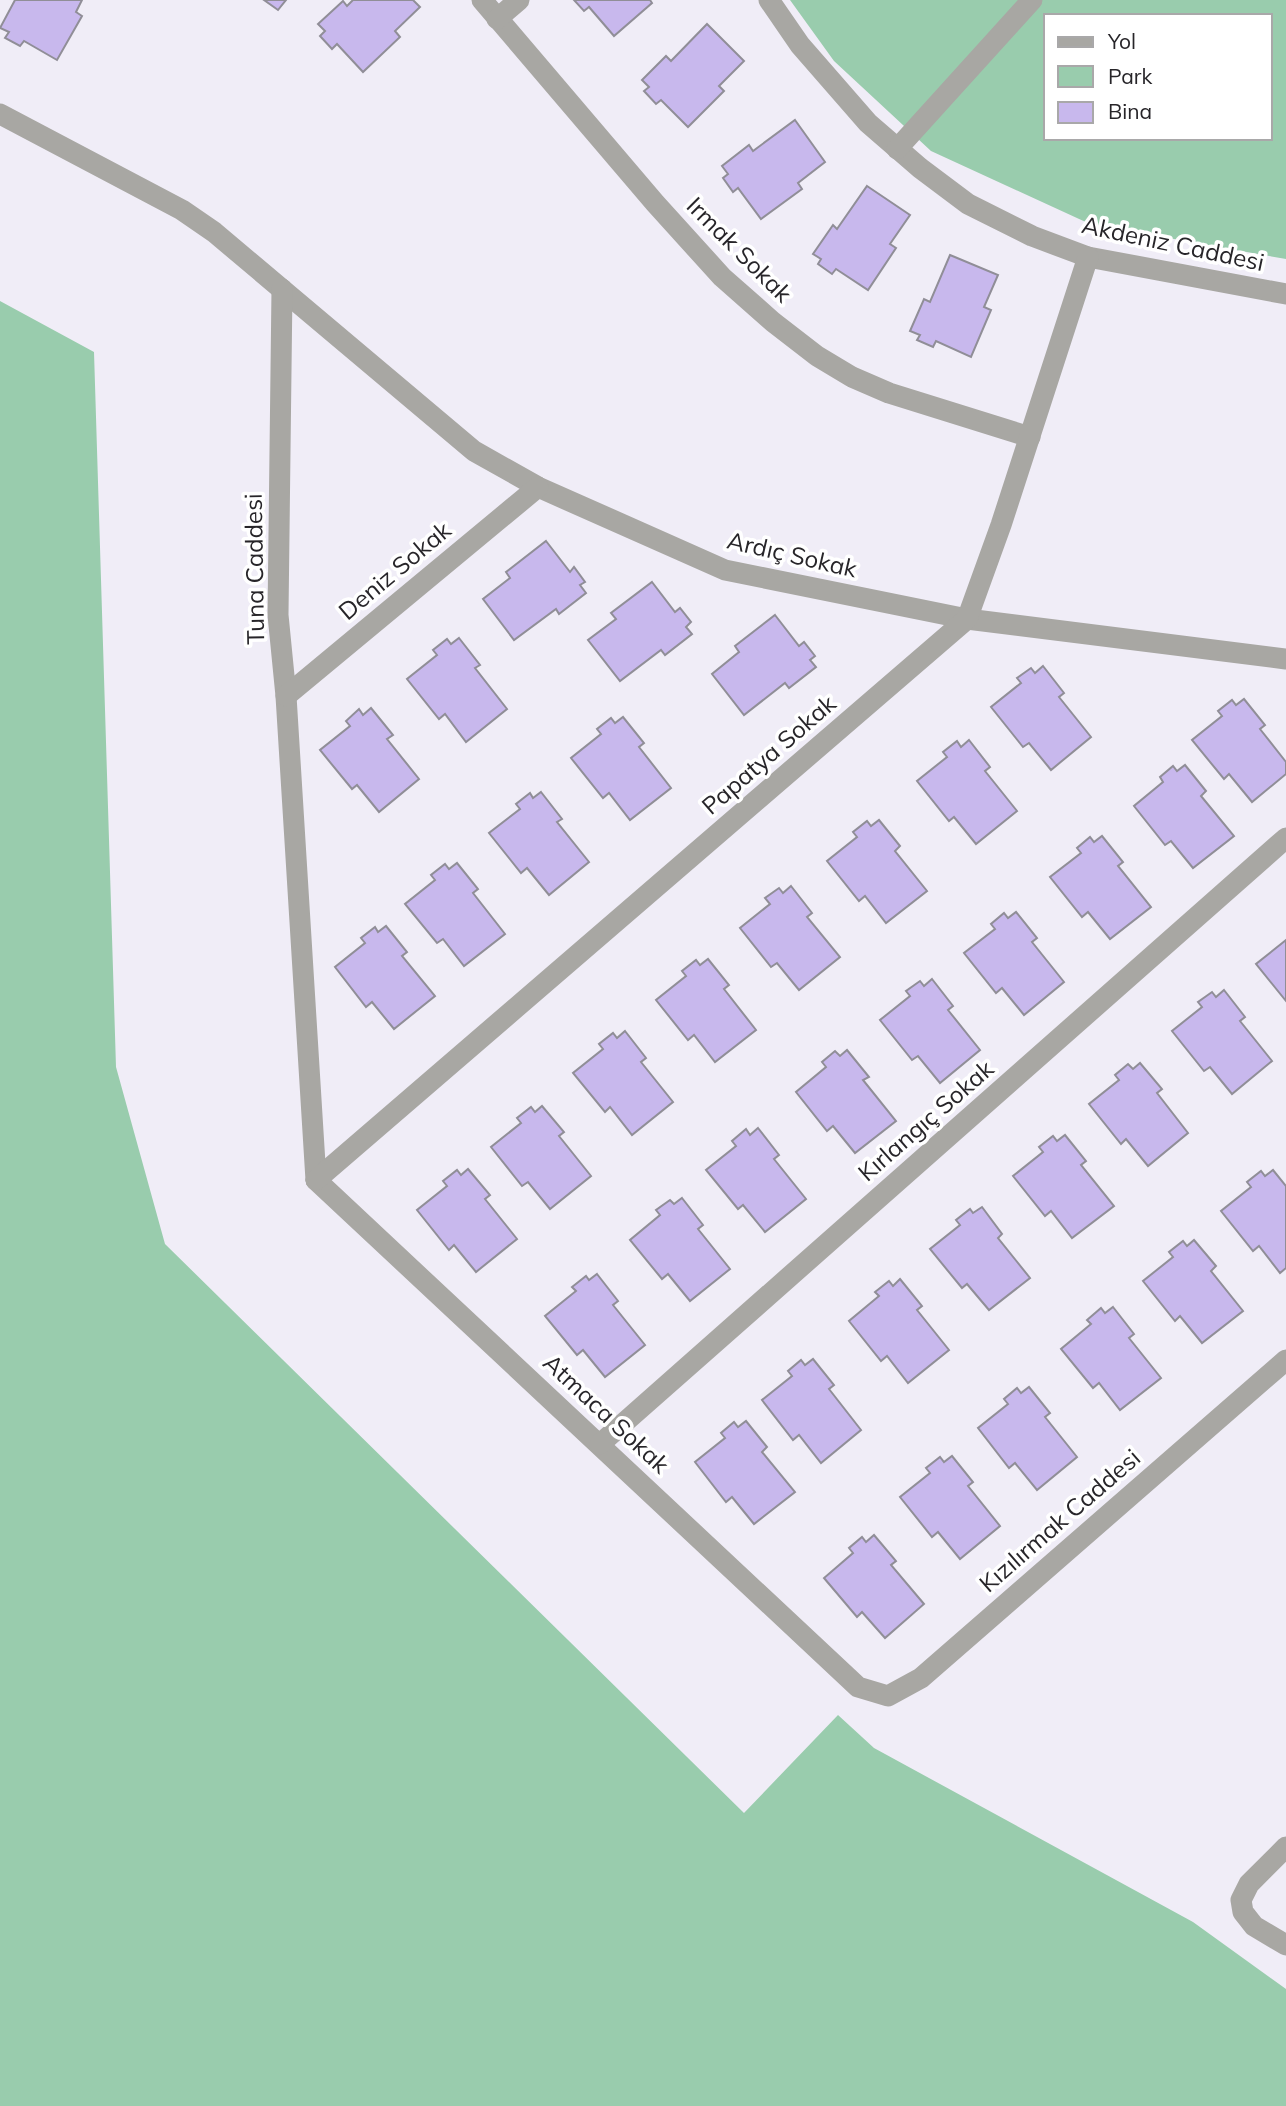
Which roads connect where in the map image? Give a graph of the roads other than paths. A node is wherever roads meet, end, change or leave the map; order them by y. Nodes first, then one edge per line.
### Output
1 (482, 0) edge
2 (519, 0) edge
3 (769, 0) edge
4 (1032, 0) edge
5 (498, 19) junction
6 (0, 114) edge
7 (897, 149) junction
8 (1088, 257) junction
9 (282, 289) junction
10 (1286, 294) edge
11 (1030, 437) junction
12 (538, 487) junction
13 (967, 619) junction
14 (1286, 659) edge
15 (286, 696) junction
16 (1286, 838) edge
17 (316, 1181) junction
18 (1286, 1360) edge
19 (600, 1444) junction
20 (858, 1687) joint
21 (1286, 1847) edge
22 (1286, 1945) edge

1 - 5 street, Irmak Sokak
2 - 5 street
3 - 7 street, Akdeniz Caddesi
4 - 7 street
5 - 11 street, Irmak Sokak
6 - 9 street
7 - 8 street, Akdeniz Caddesi
8 - 10 street, Akdeniz Caddesi
8 - 11 street
9 - 12 street, Ardıç Sokak
9 - 15 street, Tuna Caddesi
11 - 13 street
12 - 13 street, Ardıç Sokak
12 - 15 street, Deniz Sokak
13 - 14 street, Ardıç Sokak
13 - 17 street, Papatya Sokak
15 - 17 street, Tuna Caddesi
16 - 19 street, Kırlangıç Sokak
17 - 19 street, Atmaca Sokak
18 - 20 street, Kızılırmak Caddesi
19 - 20 street, Atmaca Sokak
21 - 22 street

